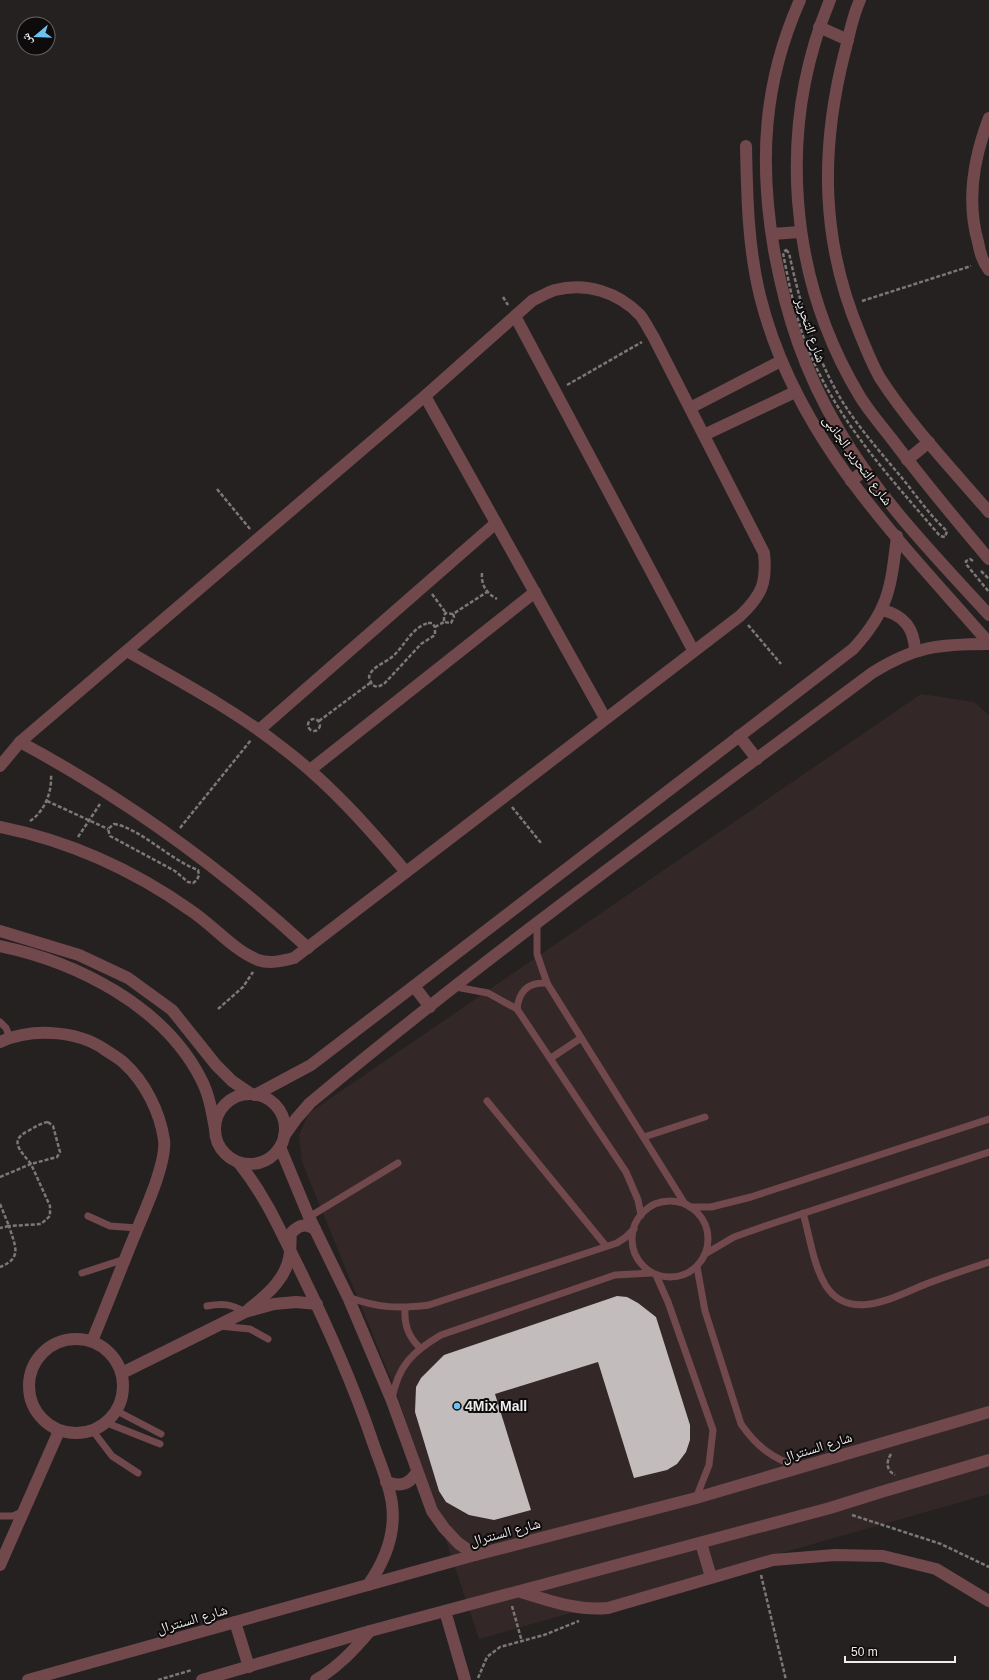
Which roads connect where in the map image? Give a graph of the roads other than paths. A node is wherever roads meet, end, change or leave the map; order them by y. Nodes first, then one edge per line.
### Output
1 (800, 0) edge
2 (830, 0) edge
3 (860, 0) edge
4 (819, 27) junction
5 (848, 40) junction
6 (989, 118) edge
7 (746, 146) dead end
8 (800, 232) junction
9 (772, 234) junction
10 (986, 266) edge
11 (515, 316) junction
12 (781, 361) junction
13 (795, 392) junction
14 (425, 396) junction
15 (690, 408) junction
16 (704, 435) junction
17 (929, 442) junction
18 (907, 460) junction
19 (865, 470) junction
20 (851, 481) junction
21 (989, 512) edge
22 (496, 523) junction
23 (897, 536) junction
24 (989, 559) edge
25 (535, 592) junction
26 (882, 610) junction
27 (989, 615) edge
28 (989, 643) edge
29 (693, 650) junction
30 (915, 650) junction
31 (127, 651) junction
32 (605, 718) junction
33 (259, 730) junction
34 (739, 736) junction
35 (20, 742) junction
36 (757, 759) junction
37 (0, 766) edge
38 (310, 770) junction
39 (0, 827) edge
40 (406, 872) junction
41 (537, 924) junction
42 (0, 931) edge
43 (0, 946) edge
44 (308, 948) junction
45 (546, 983) junction
46 (414, 986) junction
47 (456, 987) junction
48 (430, 1007) junction
49 (516, 1009) junction
50 (0, 1022) edge
51 (581, 1038) junction
52 (5, 1040) edge
53 (551, 1058) junction
54 (253, 1094) junction
55 (487, 1101) dead end
56 (705, 1117) dead end
57 (989, 1119) edge
58 (215, 1129) junction
59 (644, 1137) junction
60 (282, 1141) junction
61 (989, 1152) edge
62 (239, 1163) junction
63 (398, 1163) dead end
64 (687, 1205) junction
65 (803, 1213) junction
66 (641, 1215) junction
67 (88, 1216) dead end
68 (309, 1217) junction
69 (137, 1228) junction
70 (315, 1229) junction
71 (634, 1229) junction
72 (606, 1246) junction
73 (290, 1251) junction
74 (705, 1254) junction
75 (125, 1259) junction
76 (989, 1262) edge
77 (697, 1267) junction
78 (82, 1273) dead end
79 (654, 1274) junction
80 (348, 1297) junction
81 (317, 1304) junction
82 (207, 1306) dead end
83 (405, 1308) junction
84 (245, 1312) junction
85 (215, 1325) junction
86 (268, 1339) dead end
87 (92, 1341) junction
88 (420, 1348) junction
89 (122, 1373) junction
90 (392, 1401) junction
91 (116, 1411) junction
92 (989, 1412) edge
93 (107, 1423) junction
94 (60, 1431) junction
95 (93, 1431) junction
96 (161, 1434) dead end
97 (160, 1444) dead end
98 (986, 1463) edge
99 (801, 1467) junction
100 (417, 1472) junction
101 (138, 1473) dead end
102 (386, 1482) junction
103 (696, 1498) junction
104 (24, 1511) junction
105 (0, 1516) edge
106 (701, 1543) junction
107 (4, 1547) edge
108 (475, 1555) junction
109 (0, 1565) edge
110 (711, 1577) junction
111 (368, 1585) junction
112 (515, 1594) junction
113 (989, 1601) edge
114 (445, 1611) junction
115 (235, 1622) junction
116 (370, 1631) junction
117 (249, 1667) junction
118 (28, 1680) edge
119 (202, 1680) edge
120 (316, 1680) edge
121 (465, 1680) edge

1 - 9 street, شارع التحرير
2 - 4 street, شارع التحرير
3 - 5 street
4 - 5 street
4 - 8 street, شارع التحرير
5 - 17 street
6 - 10 street
7 - 12 street, شارع التحرير الجانبى
8 - 9 street
8 - 18 street, شارع التحرير
9 - 19 street, شارع التحرير
11 - 14 street
11 - 15 street
11 - 29 street
12 - 13 street, شارع التحرير الجانبى
12 - 15 street
13 - 16 street
13 - 20 street, شارع التحرير الجانبى
14 - 22 street
14 - 31 street
15 - 16 street
16 - 29 street
17 - 18 street
17 - 21 street
18 - 24 street, شارع التحرير
19 - 20 street
19 - 27 street, شارع التحرير
20 - 23 street, شارع التحرير الجانبى
22 - 25 street
22 - 33 street
23 - 26 street
23 - 28 street, شارع التحرير الجانبى
25 - 32 street
25 - 38 street
26 - 30 street
26 - 34 street
28 - 30 street
29 - 32 street
30 - 36 street
31 - 33 street
31 - 35 street
32 - 40 street
33 - 38 street
34 - 36 street
34 - 46 street
35 - 37 street
35 - 44 street
36 - 41 street
38 - 40 street
39 - 44 street
40 - 44 street
41 - 45 lane
41 - 47 street
42 - 54 street
43 - 58 street
45 - 49 lane
45 - 51 lane
46 - 48 street
46 - 54 street
47 - 48 street
47 - 49 lane
48 - 60 street
49 - 53 lane
50 - 52 lane
51 - 53 lane
51 - 59 lane
52 - 69 street
53 - 66 lane
54 - 58 street
54 - 60 street
55 - 72 lane
56 - 59 lane
57 - 64 lane
58 - 62 street
59 - 64 lane
60 - 62 street
60 - 68 street
61 - 65 lane
62 - 73 street
63 - 68 lane
64 - 66 lane
64 - 74 lane
65 - 74 lane
65 - 76 lane
66 - 71 lane
67 - 69 lane
68 - 70 street
69 - 75 street
70 - 73 street
70 - 80 street
71 - 72 lane
71 - 79 lane
72 - 83 lane
73 - 81 street
73 - 84 street
74 - 77 lane
75 - 78 lane
75 - 87 street
77 - 79 lane
77 - 99 lane
79 - 88 lane
79 - 103 lane
80 - 83 lane
80 - 90 street
81 - 84 street
81 - 102 street
82 - 84 lane
83 - 88 lane
84 - 85 street
85 - 86 lane
85 - 89 street
87 - 89 street
87 - 94 street
88 - 90 lane
89 - 91 street
90 - 100 street
91 - 93 street
91 - 96 lane
92 - 99 street, شارع السنترال
93 - 95 street
93 - 97 lane
94 - 95 street
94 - 104 street
95 - 101 lane
98 - 106 street
99 - 103 street, شارع السنترال
100 - 102 street
100 - 108 street
102 - 111 street
103 - 108 street, شارع السنترال
104 - 105 lane
104 - 107 street
106 - 110 street
106 - 112 street
107 - 109 street
108 - 111 street, شارع السنترال
110 - 112 street
110 - 113 street
111 - 115 street, شارع السنترال
112 - 114 street
114 - 116 street
114 - 121 street
115 - 117 street
115 - 118 street, شارع السنترال
116 - 117 street
116 - 120 street
117 - 119 street

